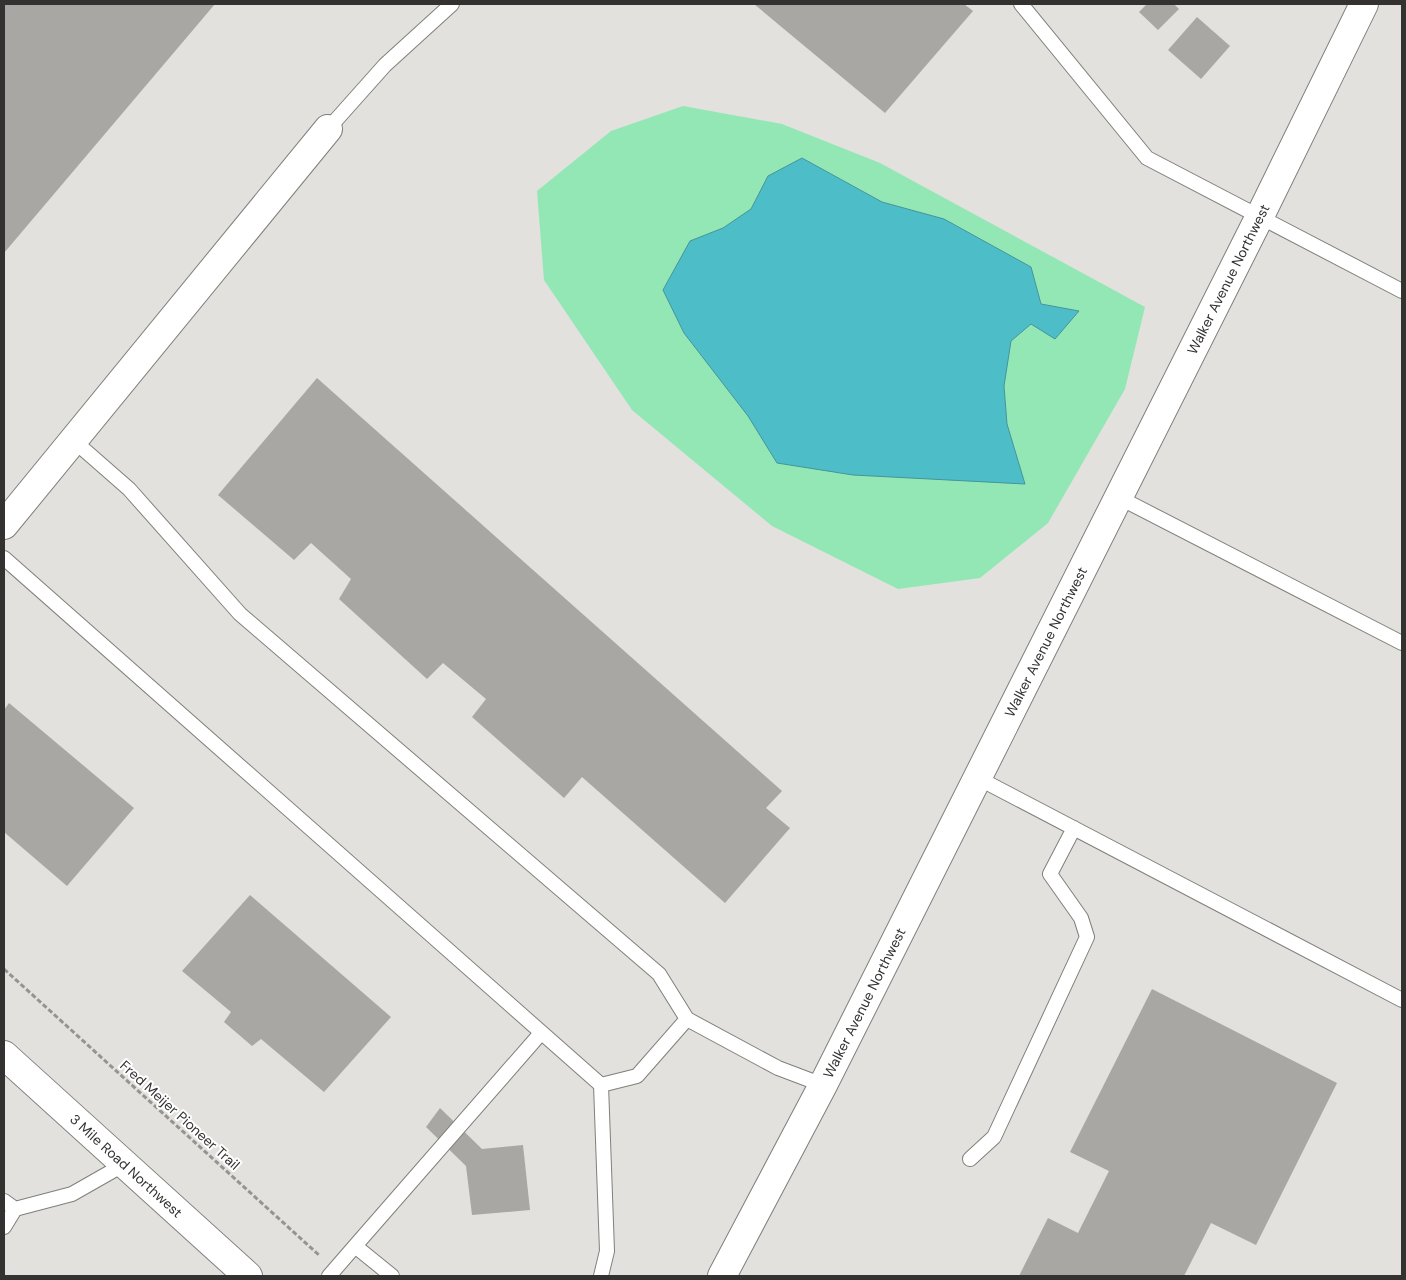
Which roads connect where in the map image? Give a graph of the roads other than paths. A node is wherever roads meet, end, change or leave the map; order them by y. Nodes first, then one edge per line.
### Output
1 (452, 4) edge
2 (1021, 4) edge
3 (1364, 4) edge
4 (328, 129) joint
5 (1260, 216) junction
6 (1402, 291) edge
7 (73, 440) junction
8 (1118, 497) junction
9 (4, 525) edge
10 (4, 558) edge
11 (1402, 643) edge
12 (976, 777) junction
13 (1074, 828) junction
14 (1402, 1000) edge
15 (687, 1020) junction
16 (541, 1033) junction
17 (4, 1055) edge
18 (823, 1085) junction
19 (601, 1086) junction
20 (970, 1159) dead end
21 (123, 1164) junction
22 (9, 1205) edge
23 (4, 1226) edge
24 (355, 1246) junction
25 (332, 1273) edge
26 (248, 1276) edge
27 (392, 1276) edge
28 (600, 1276) edge
29 (722, 1276) edge

1 - 4 lane
2 - 5 lane
3 - 5 main road, Walker Avenue Northwest
4 - 7 main road
5 - 6 lane
5 - 8 main road, Walker Avenue Northwest
7 - 9 main road
7 - 15 lane
8 - 11 lane
8 - 12 main road, Walker Avenue Northwest
10 - 16 lane
12 - 13 lane
12 - 18 main road, Walker Avenue Northwest
13 - 14 lane
13 - 20 lane
15 - 18 lane
15 - 19 lane
16 - 19 lane
16 - 24 lane
17 - 21 main road, 3 Mile Road Northwest
18 - 29 main road, Walker Avenue Northwest
19 - 28 lane
21 - 22 lane
21 - 26 main road, 3 Mile Road Northwest
22 - 23 lane
24 - 25 lane
24 - 27 lane

